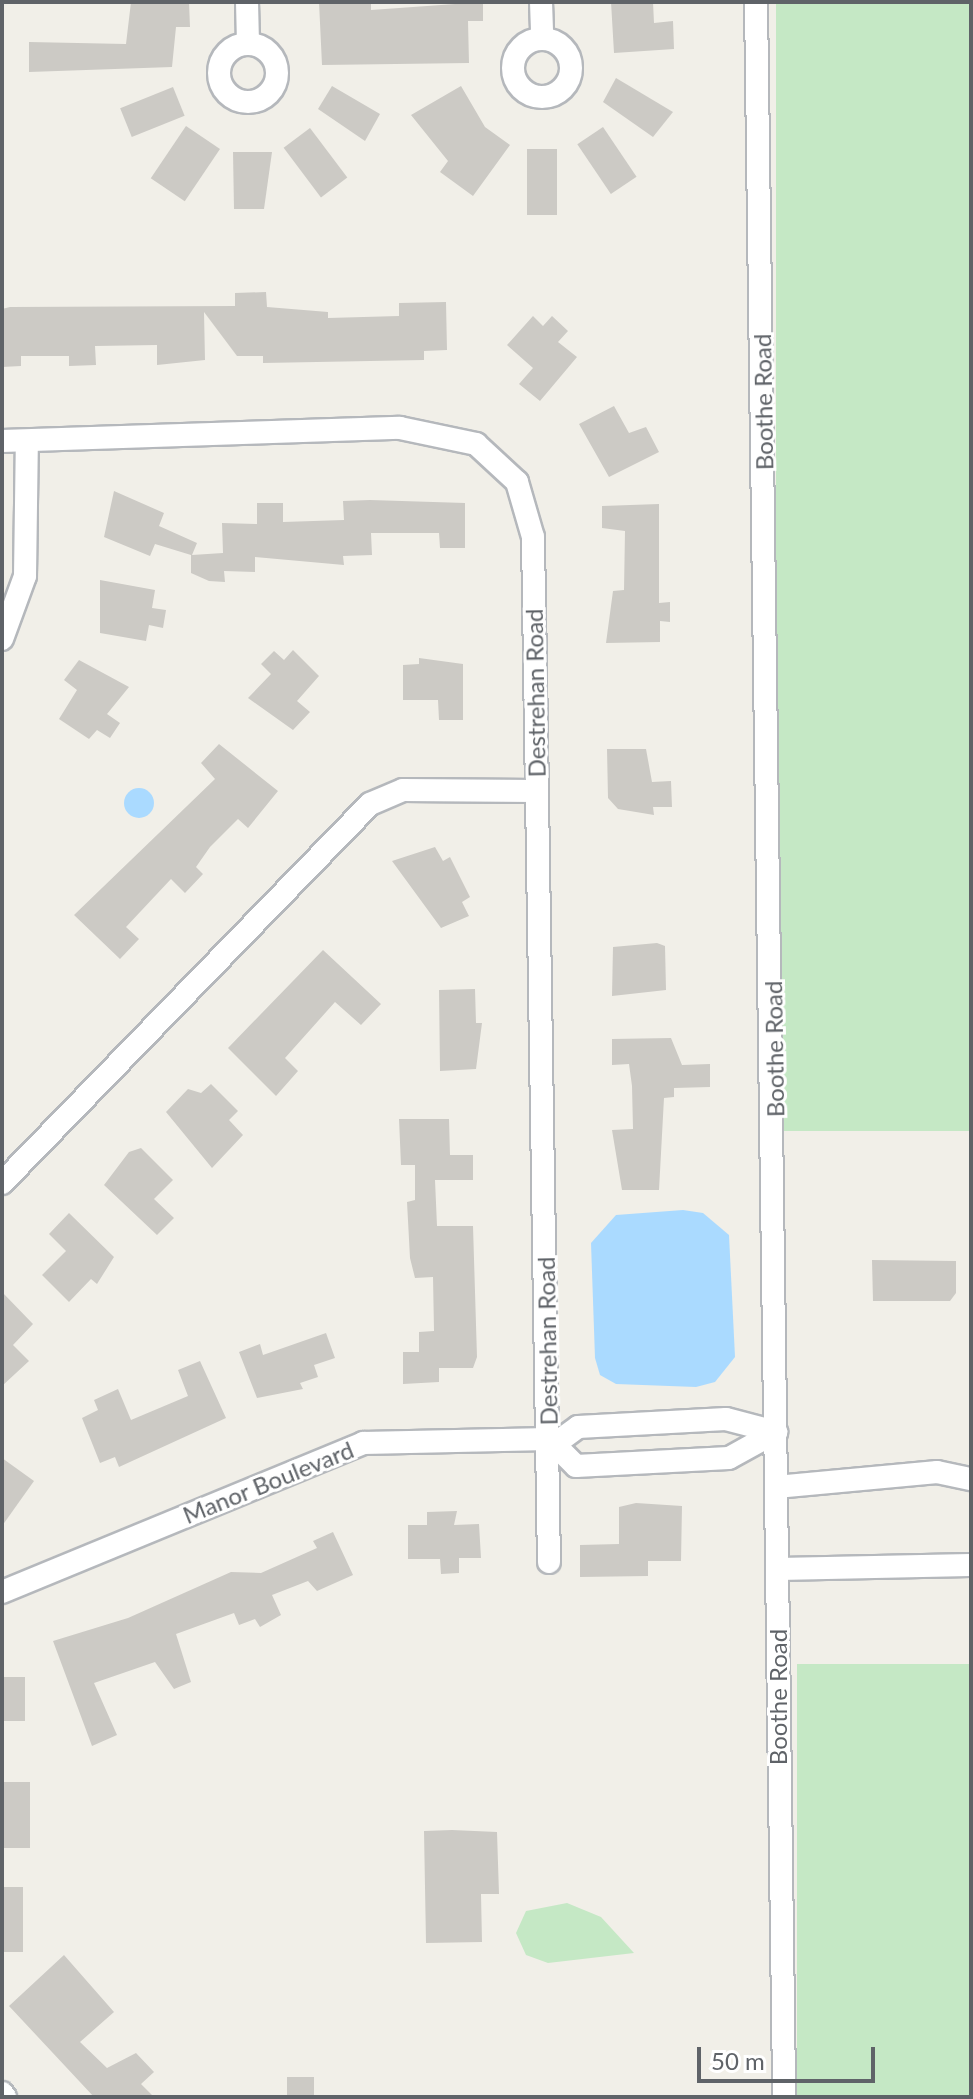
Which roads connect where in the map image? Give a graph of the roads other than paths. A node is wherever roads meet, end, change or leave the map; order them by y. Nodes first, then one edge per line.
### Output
1 (247, 2) edge
2 (541, 2) edge
3 (756, 2) edge
4 (542, 39) dead end
5 (248, 44) dead end
6 (2, 441) edge
7 (27, 441) junction
8 (2, 639) edge
9 (536, 791) junction
10 (2, 1183) edge
11 (776, 1432) junction
12 (551, 1442) junction
13 (971, 1479) edge
14 (776, 1487) junction
15 (549, 1562) dead end
16 (971, 1565) edge
17 (778, 1569) junction
18 (2, 1592) edge
19 (784, 2097) edge

1 - 5 street
2 - 4 street
3 - 11 street, Boothe Road
6 - 7 street, Destrehan Road
7 - 8 street
7 - 9 street, Destrehan Road
9 - 10 street
9 - 12 street, Destrehan Road
11 - 12 street, Manor Boulevard
11 - 12 street
11 - 14 street, Boothe Road
12 - 15 street, Destrehan Road
12 - 18 street, Manor Boulevard
13 - 14 street
14 - 17 street, Boothe Road
16 - 17 street
17 - 19 street, Boothe Road

